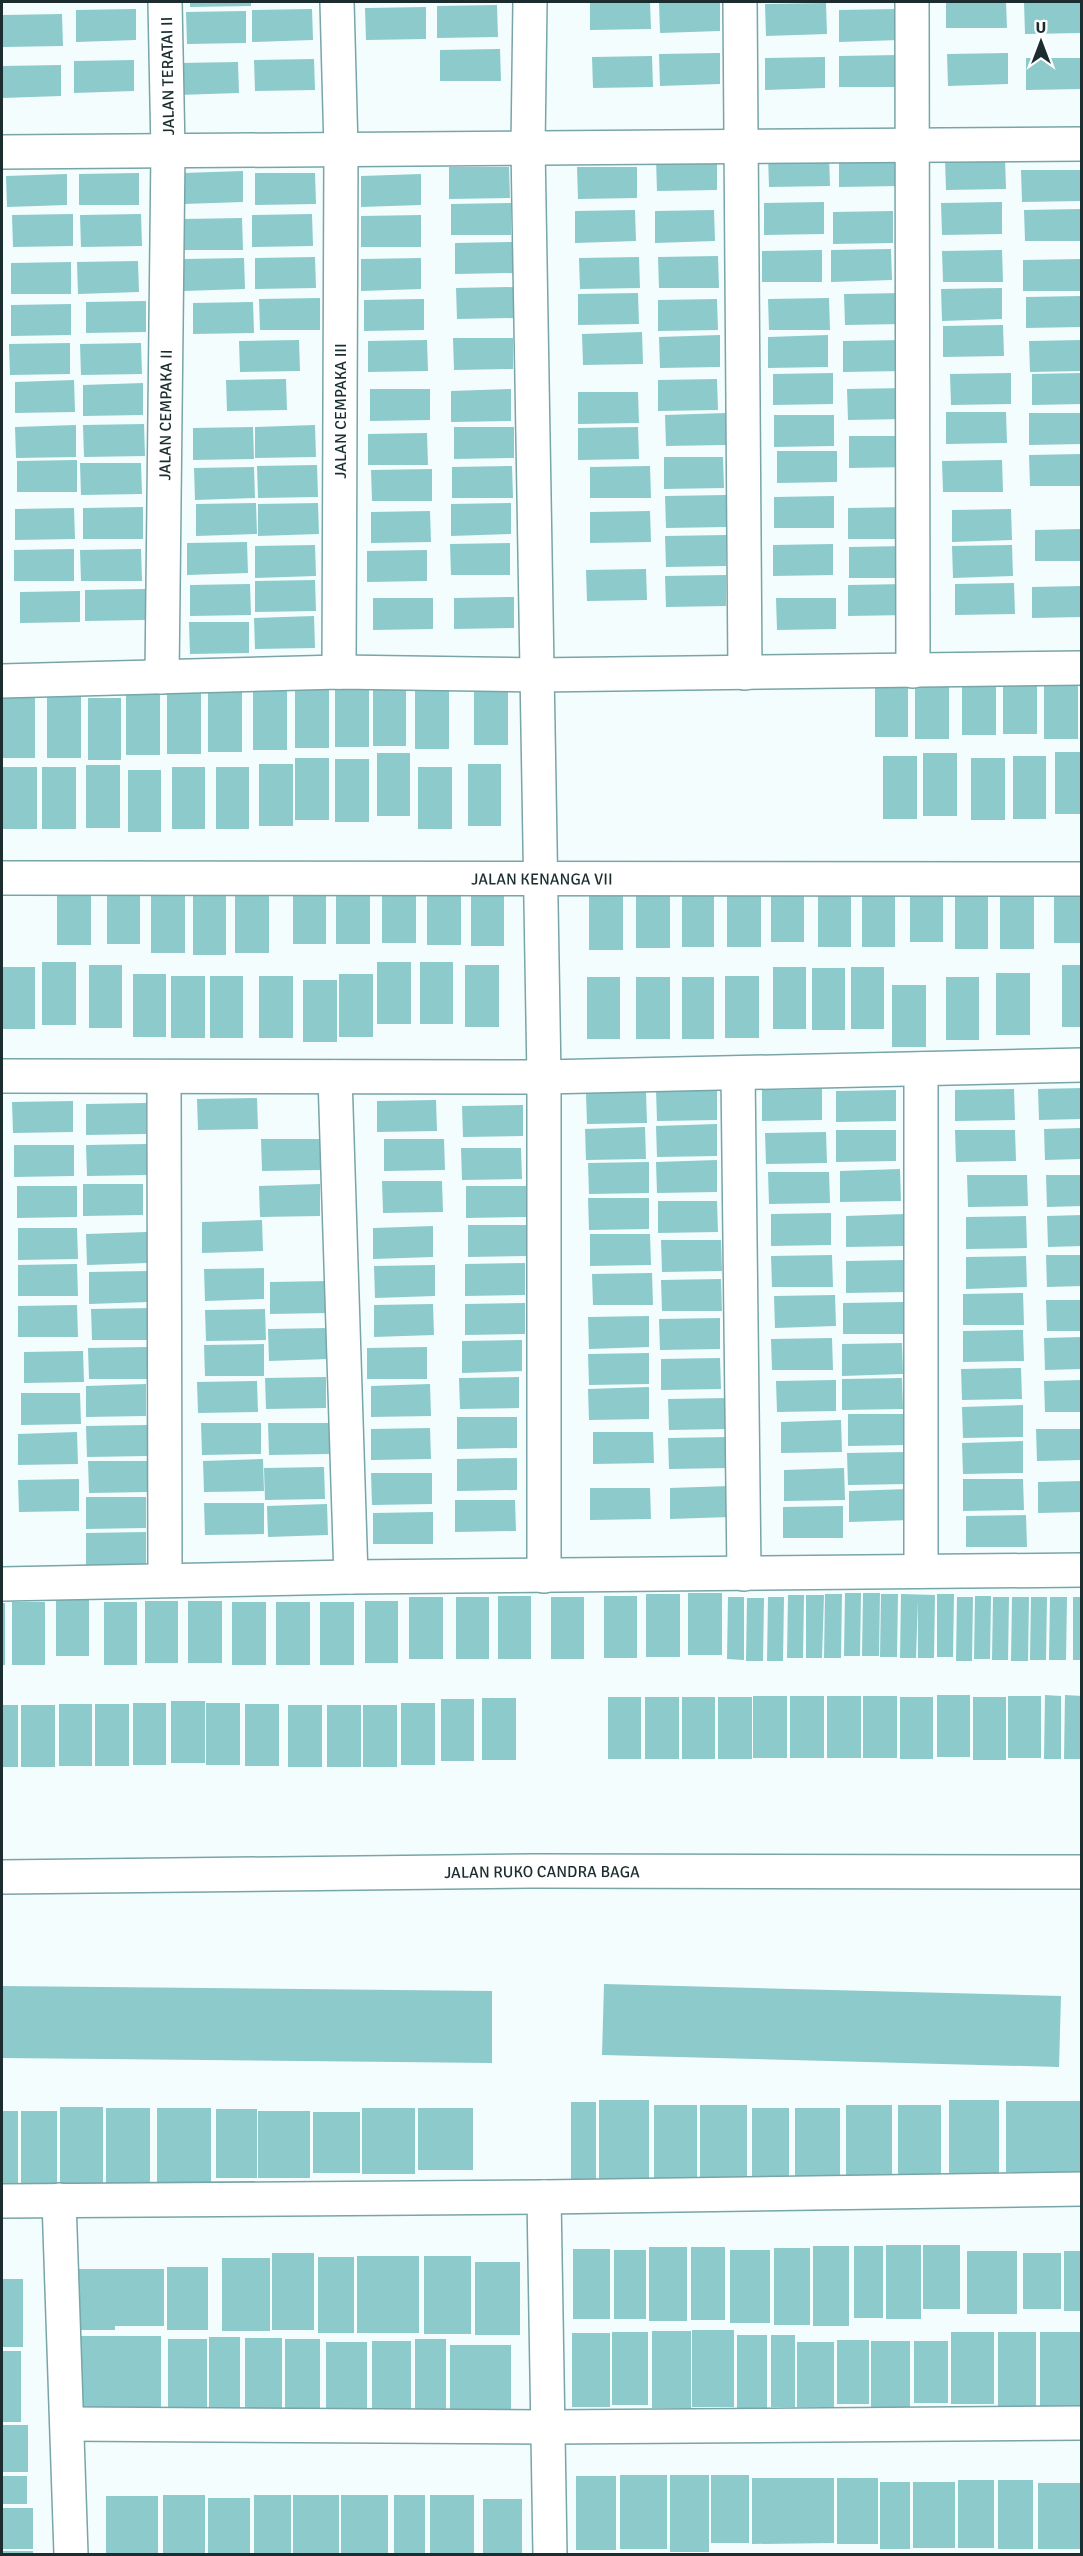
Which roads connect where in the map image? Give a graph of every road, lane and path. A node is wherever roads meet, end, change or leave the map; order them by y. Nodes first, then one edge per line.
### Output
1 (165, 2) edge
2 (337, 2) edge
3 (530, 2) edge
4 (740, 2) edge
5 (912, 2) edge
6 (1082, 144) edge
7 (912, 145) junction
8 (740, 146) junction
9 (528, 147) junction
10 (341, 149) junction
11 (168, 151) junction
12 (2, 152) edge
13 (1082, 669) edge
14 (913, 671) junction
15 (339, 672) junction
16 (745, 673) junction
17 (537, 675) junction
18 (162, 677) junction
19 (2, 681) edge
20 (2, 878) edge
21 (540, 879) junction
22 (1082, 879) edge
23 (1082, 1065) edge
24 (921, 1069) junction
25 (738, 1073) junction
26 (2, 1076) edge
27 (164, 1077) junction
28 (335, 1077) junction
29 (544, 1077) junction
30 (1082, 1570) edge
31 (921, 1571) junction
32 (744, 1574) junction
33 (351, 1576) junction
34 (544, 1576) junction
35 (165, 1580) junction
36 (2, 1584) edge
37 (1082, 1872) edge
38 (2, 1877) edge
39 (1082, 2189) edge
40 (544, 2197) junction
41 (59, 2200) junction
42 (2, 2201) edge
43 (1082, 2423) edge
44 (67, 2424) junction
45 (548, 2427) junction
46 (71, 2554) edge
47 (550, 2554) edge

1 - 11 street, JALAN TERATAI II
2 - 10 street, JALAN CEMPAKA III
3 - 9 street
4 - 8 street
5 - 7 street
6 - 7 street
7 - 8 street
7 - 14 street
8 - 9 street
8 - 16 street
9 - 10 street
9 - 17 street
10 - 11 street
10 - 15 street, JALAN CEMPAKA III
11 - 12 street
11 - 18 street, JALAN CEMPAKA II
13 - 14 street
14 - 16 street
15 - 17 street
15 - 18 street
16 - 17 street
17 - 21 street
18 - 19 street
20 - 21 street, JALAN KENANGA VII
21 - 22 street, JALAN KENANGA VII
21 - 29 street
23 - 24 street
24 - 25 street
24 - 31 street
25 - 29 street
25 - 32 street
26 - 27 street
27 - 28 street
27 - 35 street
28 - 29 street
28 - 33 street
29 - 34 street
30 - 31 street
31 - 32 street
32 - 34 street
33 - 34 street
33 - 35 street
35 - 36 street
37 - 38 street, JALAN RUKO CANDRA BAGA
39 - 40 street
40 - 41 street
40 - 45 street
41 - 42 street
41 - 44 street
43 - 45 street
44 - 45 street
44 - 46 street
45 - 47 street

